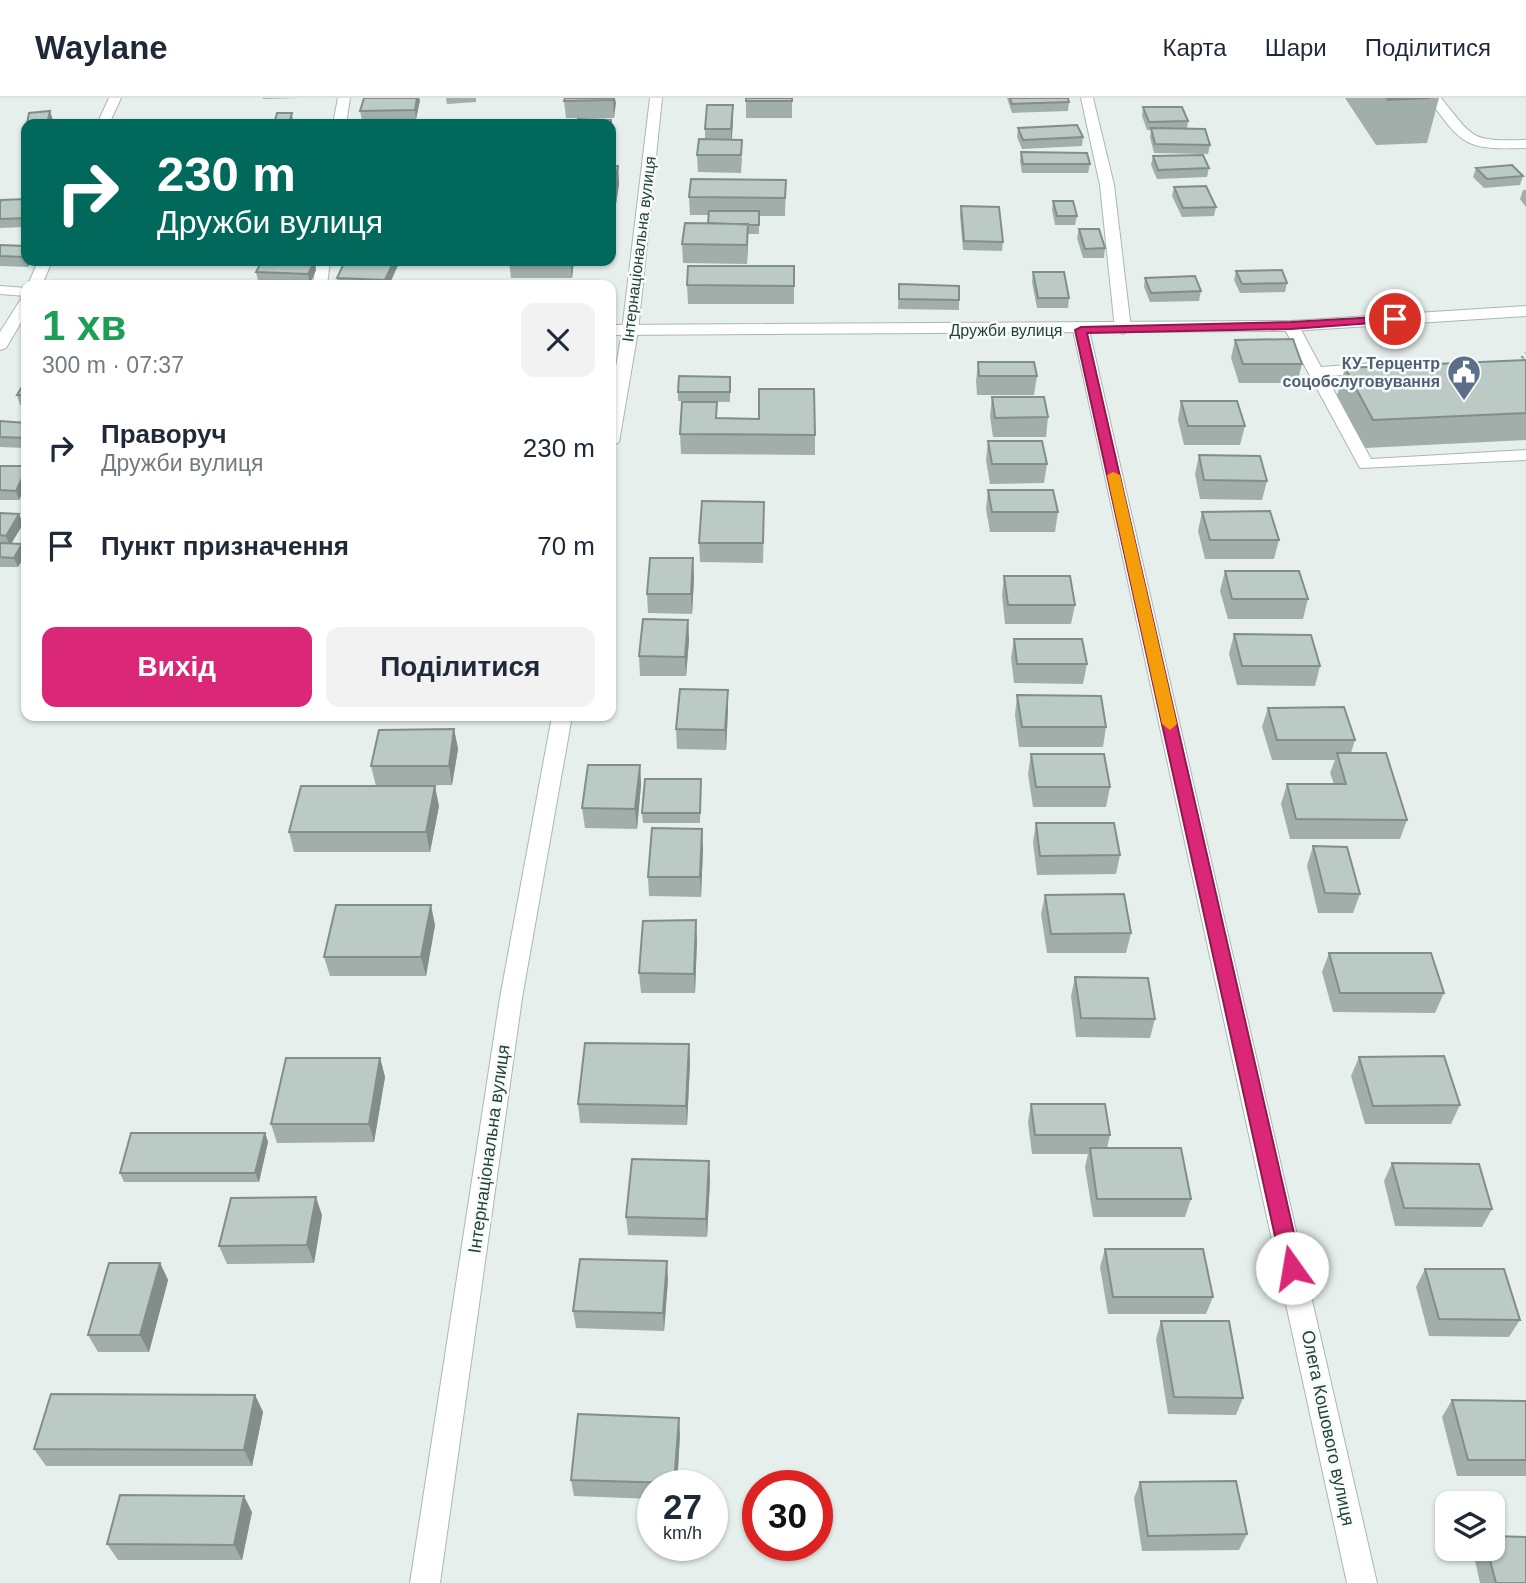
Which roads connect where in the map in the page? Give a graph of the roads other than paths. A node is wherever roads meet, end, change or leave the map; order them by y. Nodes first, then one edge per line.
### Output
1 (115, 98) edge
2 (344, 98) edge
3 (656, 98) edge
4 (1087, 98) edge
5 (1434, 98) edge
6 (105, 119) edge
7 (341, 119) edge
8 (1526, 145) edge
9 (0, 290) edge
10 (21, 292) edge
11 (21, 310) edge
12 (1526, 311) edge
13 (1291, 326) junction
14 (1123, 329) junction
15 (616, 330) edge
16 (1081, 330) junction
17 (630, 331) junction
18 (0, 345) edge
19 (1385, 368) edge
20 (1316, 372) junction
21 (616, 413) edge
22 (1526, 455) edge
23 (561, 721) edge
24 (425, 1583) edge
25 (1362, 1583) edge

1 - 6 street
2 - 7 street
3 - 17 street, Інтернаціональна вулиця
4 - 14 street
5 - 8 street
9 - 10 street
11 - 18 street
12 - 13 street, Дружби вулиця
13 - 14 street, Дружби вулиця
13 - 20 street
14 - 16 street, Дружби вулиця
15 - 17 street, Дружби вулиця
16 - 17 street, Дружби вулиця
16 - 25 street, Олега Кошового вулиця
17 - 21 street, Інтернаціональна вулиця
19 - 20 street
20 - 22 street
23 - 24 street, Інтернаціональна вулиця

